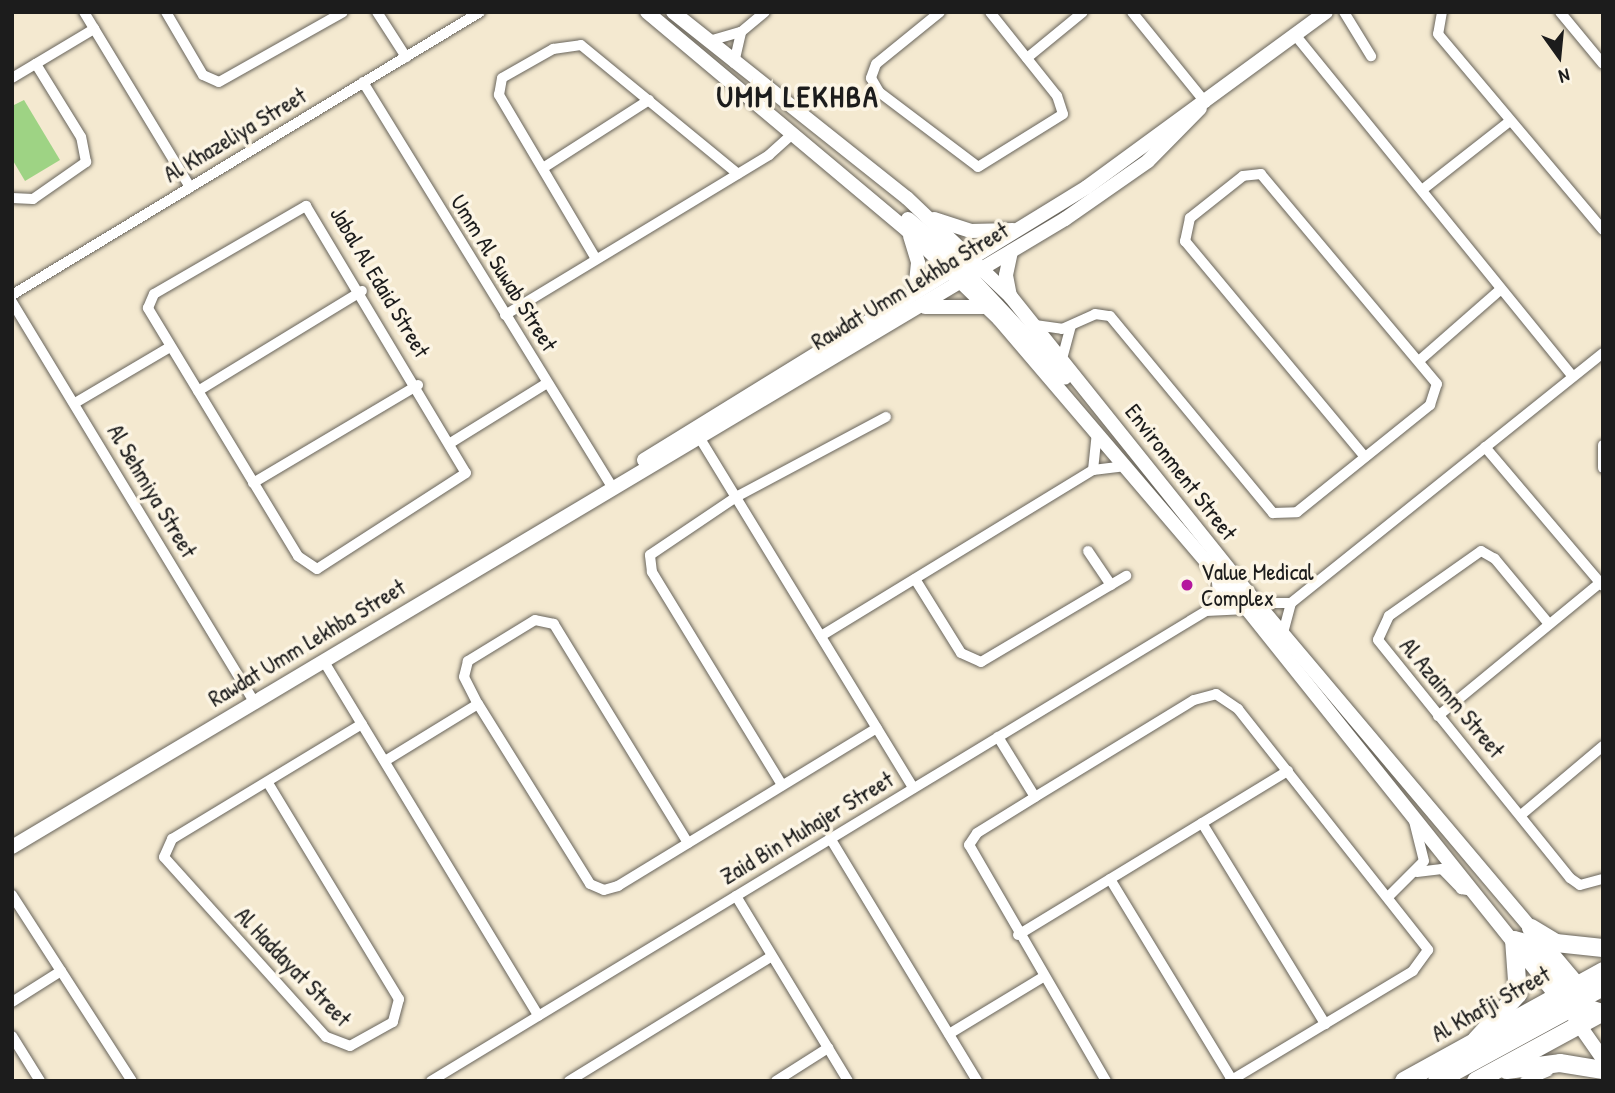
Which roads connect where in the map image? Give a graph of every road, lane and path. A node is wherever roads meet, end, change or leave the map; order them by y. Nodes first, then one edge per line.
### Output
1 (85, 12) edge
2 (166, 12) edge
3 (343, 12) edge
4 (377, 12) edge
5 (480, 12) edge
6 (647, 12) edge
7 (673, 12) edge
8 (765, 12) edge
9 (940, 12) edge
10 (989, 12) edge
11 (1083, 12) edge
12 (1132, 12) edge
13 (1326, 12) edge
14 (1344, 12) edge
15 (1442, 12) edge
16 (1560, 12) edge
17 (94, 29) junction
18 (741, 32) junction
19 (1296, 36) junction
20 (709, 41) junction
21 (1371, 56) dead end
22 (406, 57) junction
23 (1027, 58) junction
24 (734, 63) junction
25 (36, 64) junction
26 (1603, 64) edge
27 (12, 78) edge
28 (363, 82) junction
29 (649, 100) junction
30 (1203, 106) junction
31 (1510, 121) junction
32 (792, 134) junction
33 (543, 168) junction
34 (738, 174) junction
35 (190, 187) junction
36 (1422, 190) junction
37 (12, 198) edge
38 (924, 212) junction
39 (1023, 228) junction
40 (1603, 230) edge
41 (908, 231) junction
42 (1011, 252) junction
43 (596, 259) junction
44 (960, 264) junction
45 (972, 276) junction
46 (915, 290) junction
47 (1500, 290) junction
48 (362, 291) junction
49 (12, 295) edge
50 (1011, 297) junction
51 (12, 302) edge
52 (987, 307) junction
53 (917, 309) junction
54 (505, 315) junction
55 (1035, 325) junction
56 (1071, 326) junction
57 (170, 347) junction
58 (1603, 353) edge
59 (1062, 359) junction
60 (1420, 360) junction
61 (1573, 377) junction
62 (547, 383) junction
63 (418, 385) junction
64 (198, 391) junction
65 (75, 403) junction
66 (886, 417) dead end
67 (697, 433) junction
68 (1097, 434) junction
69 (1121, 434) junction
70 (452, 442) junction
71 (1603, 445) edge
72 (1485, 447) junction
73 (1364, 457) junction
74 (1124, 466) junction
75 (1603, 468) edge
76 (1093, 470) junction
77 (253, 483) junction
78 (611, 485) junction
79 (736, 497) junction
80 (1088, 551) dead end
81 (1216, 573) junction
82 (1126, 576) dead end
83 (915, 579) junction
84 (1602, 584) edge
85 (1111, 585) junction
86 (1291, 603) junction
87 (1252, 606) junction
88 (1206, 611) junction
89 (1549, 624) junction
90 (1283, 634) junction
91 (821, 636) junction
92 (323, 660) junction
93 (254, 702) junction
94 (478, 704) junction
95 (1438, 716) junction
96 (362, 724) junction
97 (877, 728) junction
98 (998, 737) junction
99 (1603, 746) edge
100 (384, 761) junction
101 (1288, 771) junction
102 (268, 783) junction
103 (782, 785) junction
104 (913, 788) junction
105 (1035, 797) junction
106 (1412, 813) junction
107 (1521, 815) junction
108 (1202, 823) junction
109 (830, 838) junction
110 (688, 842) junction
111 (12, 847) edge
112 (1417, 872) junction
113 (1110, 879) junction
114 (1603, 879) edge
115 (1475, 891) junction
116 (12, 895) edge
117 (736, 896) junction
118 (1389, 896) junction
119 (1531, 928) junction
120 (1018, 935) junction
121 (1514, 940) junction
122 (1603, 948) edge
123 (772, 956) junction
124 (61, 971) junction
125 (1603, 971) edge
126 (1043, 977) junction
127 (1577, 996) edge
128 (12, 1002) edge
129 (1602, 1013) edge
130 (539, 1016) junction
131 (1325, 1024) junction
132 (1580, 1025) junction
133 (949, 1034) junction
134 (12, 1036) edge
135 (1476, 1040) junction
136 (828, 1048) junction
137 (1603, 1059) edge
138 (1603, 1070) edge
139 (1483, 1077) edge
140 (1231, 1080) edge
141 (40, 1081) edge
142 (132, 1081) edge
143 (431, 1081) edge
144 (569, 1081) edge
145 (776, 1081) edge
146 (848, 1081) edge
147 (977, 1081) edge
148 (1106, 1081) edge
149 (1404, 1081) edge
150 (1437, 1081) edge
151 (1525, 1081) edge
152 (1598, 1081) edge

1 - 17 street
2 - 3 street
4 - 22 street
5 - 22 street, Al Khazeliya Street
6 - 32 street, Environment Street
7 - 20 street, Environment Street
8 - 18 street
9 - 23 street
10 - 23 street
11 - 23 street
12 - 30 street
13 - 19 street, Rawdat Umm Lekhba Street
14 - 21 street
15 - 31 street
16 - 26 street
17 - 25 street
17 - 35 street
18 - 20 street
18 - 24 street
19 - 30 street, Rawdat Umm Lekhba Street
19 - 36 street
20 - 24 street, Environment Street
22 - 28 street, Al Khazeliya Street
24 - 38 street, Environment Street
25 - 27 street
25 - 37 street
28 - 35 street, Al Khazeliya Street
28 - 54 street, Umm Al Suwab Street
29 - 33 street
29 - 33 street
29 - 34 street
30 - 39 street, Rawdat Umm Lekhba Street
30 - 42 street, Rawdat Umm Lekhba Street
31 - 36 street
31 - 40 street
32 - 34 street
32 - 41 street, Environment Street
32 - 44 street
33 - 43 street
34 - 43 street
35 - 49 street, Al Khazeliya Street
36 - 47 street
38 - 39 street
38 - 44 street, Environment Street
39 - 44 street, Rawdat Umm Lekhba Street
41 - 44 street, Environment Street
41 - 46 street
42 - 45 street, Rawdat Umm Lekhba Street
42 - 50 street
43 - 54 street
44 - 45 street, Environment Street
44 - 45 street, Environment Street
44 - 46 street, Rawdat Umm Lekhba Street
45 - 50 street, Environment Street
45 - 52 street, Environment Street
45 - 53 street, Rawdat Umm Lekhba Street
45 - 69 street
46 - 67 street, Rawdat Umm Lekhba Street
47 - 60 street
47 - 61 street
48 - 57 street, Jabal Al Edaid Street
48 - 63 street, Jabal Al Edaid Street
48 - 64 street
50 - 55 street, Environment Street
51 - 65 street, Al Sehmiya Street
52 - 53 street
52 - 68 street, Environment Street
53 - 67 street, Rawdat Umm Lekhba Street
54 - 62 street, Umm Al Suwab Street
55 - 56 street
55 - 59 street, Environment Street
56 - 59 street
56 - 73 street
57 - 64 street, Jabal Al Edaid Street
57 - 65 street
58 - 61 street
59 - 69 street, Environment Street
60 - 73 street
60 - 73 street
61 - 72 street
62 - 70 street
62 - 78 street, Umm Al Suwab Street
63 - 70 street, Jabal Al Edaid Street
63 - 77 street
64 - 77 street, Jabal Al Edaid Street
65 - 93 street, Al Sehmiya Street
66 - 79 street
67 - 78 street, Rawdat Umm Lekhba Street
67 - 79 street
68 - 74 street, Environment Street
68 - 76 street
69 - 87 street, Environment Street
70 - 77 street, Jabal Al Edaid Street
71 - 75 street
72 - 84 street
72 - 86 street
74 - 76 street
74 - 81 street, Environment Street
76 - 83 street
78 - 92 street, Rawdat Umm Lekhba Street
79 - 91 street
79 - 103 street
80 - 85 street
81 - 87 street, Environment Street
81 - 88 street
82 - 85 street
83 - 85 street
83 - 91 street
84 - 89 street
86 - 87 street, Zaid Bin Muhajer Street
86 - 90 street
87 - 88 street, Zaid Bin Muhajer Street
87 - 90 street, Environment Street
87 - 106 street, Environment Street
88 - 98 street, Zaid Bin Muhajer Street
89 - 95 street
89 - 95 street, Al Azaimm Street
90 - 119 street, Environment Street
91 - 97 street
92 - 93 street, Rawdat Umm Lekhba Street
92 - 96 street
93 - 111 street, Rawdat Umm Lekhba Street
94 - 100 street
94 - 110 street
94 - 110 street
95 - 107 street, Al Azaimm Street
96 - 100 street
96 - 102 street, Al Haddayat Street
97 - 103 street
97 - 104 street
98 - 104 street, Zaid Bin Muhajer Street
98 - 105 street
99 - 107 street
100 - 130 street
101 - 105 street
101 - 108 street
101 - 118 street
102 - 102 street, Al Haddayat Street
103 - 110 street
104 - 109 street, Zaid Bin Muhajer Street
105 - 120 street
106 - 112 street
106 - 115 street, Environment Street
107 - 114 street, Al Azaimm Street
108 - 113 street
108 - 131 street
109 - 117 street, Zaid Bin Muhajer Street
109 - 133 street
112 - 115 street
112 - 118 street
113 - 120 street
113 - 140 street
115 - 121 street, Environment Street
116 - 124 street
117 - 123 street
117 - 130 street, Zaid Bin Muhajer Street
118 - 131 street
119 - 122 highway
119 - 127 street, Environment Street
120 - 126 street
121 - 127 highway
121 - 135 highway
123 - 136 street
123 - 144 street
124 - 128 street
124 - 142 street
125 - 127 highway, Al Khafji Street
126 - 133 street
126 - 148 street
127 - 129 highway
127 - 132 highway
127 - 135 highway, Al Khafji Street
127 - 150 highway
129 - 132 highway
130 - 143 street, Zaid Bin Muhajer Street
131 - 140 street
132 - 137 street
132 - 139 highway
133 - 147 street
134 - 141 street
135 - 149 highway, Al Khafji Street
136 - 145 street
136 - 146 street
138 - 139 highway
151 - 152 street

